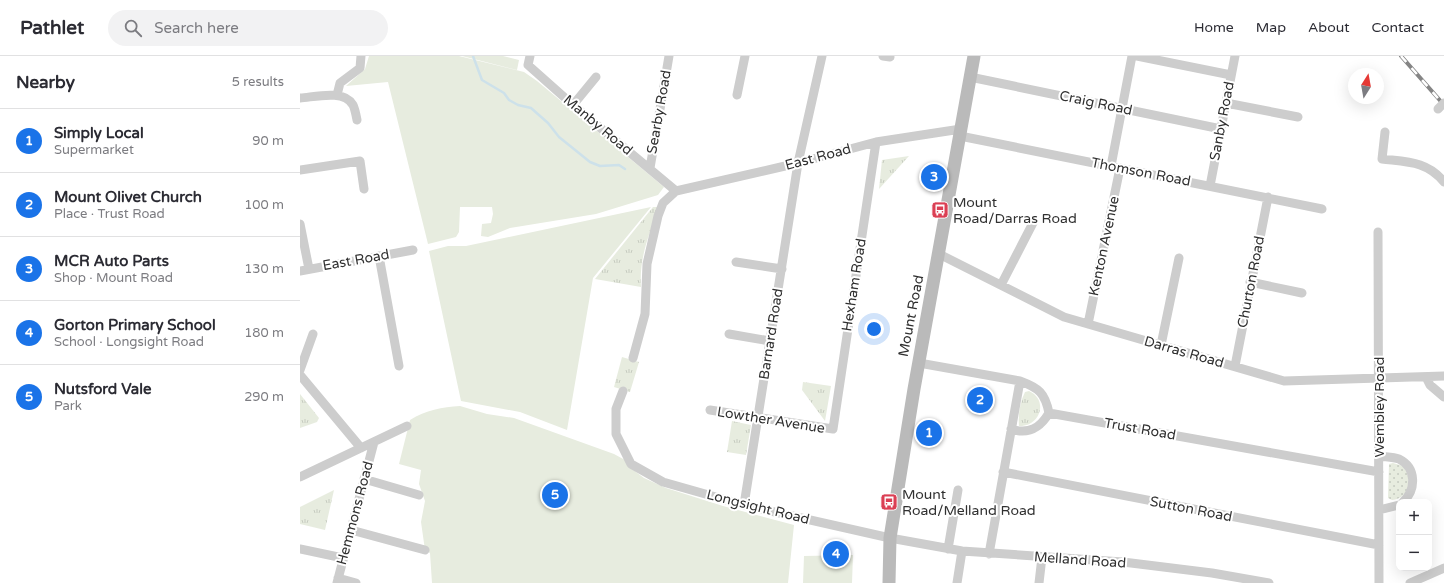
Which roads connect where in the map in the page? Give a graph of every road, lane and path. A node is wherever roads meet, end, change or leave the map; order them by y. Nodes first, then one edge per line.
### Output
1 (362, 56) edge
2 (530, 56) edge
3 (669, 56) edge
4 (745, 56) edge
5 (822, 56) edge
6 (974, 56) edge
7 (1132, 56) edge
8 (1137, 56) edge
9 (1234, 56) edge
10 (1231, 75) junction
11 (596, 77) dead end
12 (970, 77) junction
13 (337, 95) junction
14 (737, 95) dead end
15 (300, 98) edge
16 (1226, 103) junction
17 (573, 105) junction
18 (1122, 108) junction
19 (1298, 117) dead end
20 (357, 120) dead end
21 (1221, 128) junction
22 (960, 132) junction
23 (1385, 132) dead end
24 (876, 142) junction
25 (798, 163) junction
26 (1116, 167) junction
27 (650, 168) junction
28 (300, 170) edge
29 (1444, 182) edge
30 (1210, 186) junction
31 (364, 189) dead end
32 (676, 191) junction
33 (1268, 197) junction
34 (1322, 209) dead end
35 (1034, 221) dead end
36 (300, 224) edge
37 (1378, 232) dead end
38 (413, 250) dead end
39 (939, 254) junction
40 (379, 256) junction
41 (1179, 258) dead end
42 (736, 262) dead end
43 (782, 269) junction
44 (305, 270) edge
45 (1250, 282) junction
46 (1001, 285) junction
47 (1302, 293) dead end
48 (1088, 324) junction
49 (313, 334) dead end
50 (729, 334) dead end
51 (770, 341) junction
52 (1161, 345) junction
53 (633, 358) dead end
54 (918, 363) junction
55 (399, 366) dead end
56 (1235, 366) junction
57 (300, 370) edge
58 (300, 375) edge
59 (1444, 376) edge
60 (1426, 377) junction
61 (1378, 378) junction
62 (1020, 381) junction
63 (623, 391) dead end
64 (1444, 397) edge
65 (710, 410) dead end
66 (1048, 413) junction
67 (758, 416) junction
68 (407, 426) dead end
69 (832, 429) joint
70 (1011, 429) junction
71 (374, 442) junction
72 (361, 448) junction
73 (1379, 456) junction
74 (1003, 472) junction
75 (1379, 472) junction
76 (300, 477) edge
77 (364, 479) junction
78 (958, 490) dead end
79 (419, 495) dead end
80 (1406, 499) edge
81 (744, 505) junction
82 (1396, 506) edge
83 (1379, 510) junction
84 (351, 530) junction
85 (890, 538) junction
86 (1379, 545) junction
87 (300, 549) edge
88 (948, 549) junction
89 (425, 550) dead end
90 (962, 551) junction
91 (989, 554) junction
92 (1042, 557) junction
93 (344, 558) junction
94 (1444, 568) edge
95 (338, 581) edge
96 (356, 583) edge
97 (889, 583) edge
98 (957, 583) edge
99 (1039, 583) edge
100 (1269, 583) edge
101 (1379, 583) edge
102 (1410, 583) edge

1 - 13 street
2 - 17 street, Manby Road
3 - 27 street, Searby Road
4 - 14 street
5 - 25 street, Barnard Road
6 - 12 main road, Mount Road
7 - 18 street, Kenton Avenue
8 - 10 street
9 - 10 street, Sanby Road
10 - 16 street, Sanby Road
11 - 17 street
12 - 18 street, Craig Road
12 - 22 main road, Mount Road
13 - 15 street
13 - 20 street
16 - 19 street
16 - 21 street, Sanby Road
17 - 27 street, Manby Road
18 - 21 street, Craig Road
18 - 26 street, Kenton Avenue
21 - 30 street, Sanby Road
22 - 24 street, East Road
22 - 26 street, Thomson Road
22 - 39 main road, Mount Road
23 - 29 street
24 - 25 street, East Road
24 - 69 street, Hexham Road
25 - 32 street, East Road
25 - 43 street, Barnard Road
26 - 30 street, Thomson Road
26 - 48 street, Kenton Avenue
27 - 32 street, Manby Road
28 - 31 street
30 - 33 street, Thomson Road
32 - 53 street
33 - 34 street, Thomson Road
33 - 45 street, Churton Road
35 - 46 street
36 - 44 street
37 - 61 street, Wembley Road
38 - 40 street, East Road
39 - 46 street, Darras Road
39 - 54 main road, Mount Road
40 - 44 street, East Road
40 - 55 street
41 - 52 street
42 - 43 street
43 - 51 street, Barnard Road
45 - 47 street
45 - 56 street, Churton Road
46 - 48 street, Darras Road
48 - 52 street, Darras Road
49 - 57 street
50 - 51 street
51 - 67 street, Barnard Road
52 - 56 street, Darras Road
54 - 62 street
54 - 85 main road, Mount Road
56 - 61 street, Darras Road
58 - 72 street
59 - 60 street, Darras Road
60 - 61 street, Darras Road
60 - 64 street
61 - 73 street, Wembley Road
62 - 66 street
62 - 70 street
63 - 81 street, Longsight Road
65 - 67 street, Lowther Avenue
66 - 70 street
66 - 75 street, Trust Road
67 - 69 street, Lowther Avenue
67 - 81 street, Barnard Road
68 - 71 street
70 - 74 street
71 - 72 street
71 - 77 street, Hemmons Road
72 - 76 street
73 - 75 street, Wembley Road
73 - 80 street
74 - 86 street, Sutton Road
74 - 91 street
75 - 83 street, Wembley Road
77 - 79 street
77 - 84 street, Hemmons Road
78 - 88 street
81 - 85 street, Longsight Road
82 - 83 street
83 - 86 street, Wembley Road
84 - 89 street
84 - 93 street, Hemmons Road
85 - 88 street, Melland Road
85 - 97 main road, Mount Road
86 - 101 street, Wembley Road
87 - 93 street
88 - 90 street, Melland Road
90 - 91 street, Melland Road
90 - 98 street
91 - 92 street, Melland Road
92 - 99 street
92 - 100 street, Melland Road
93 - 95 street, Hemmons Road
94 - 102 street
95 - 96 street

